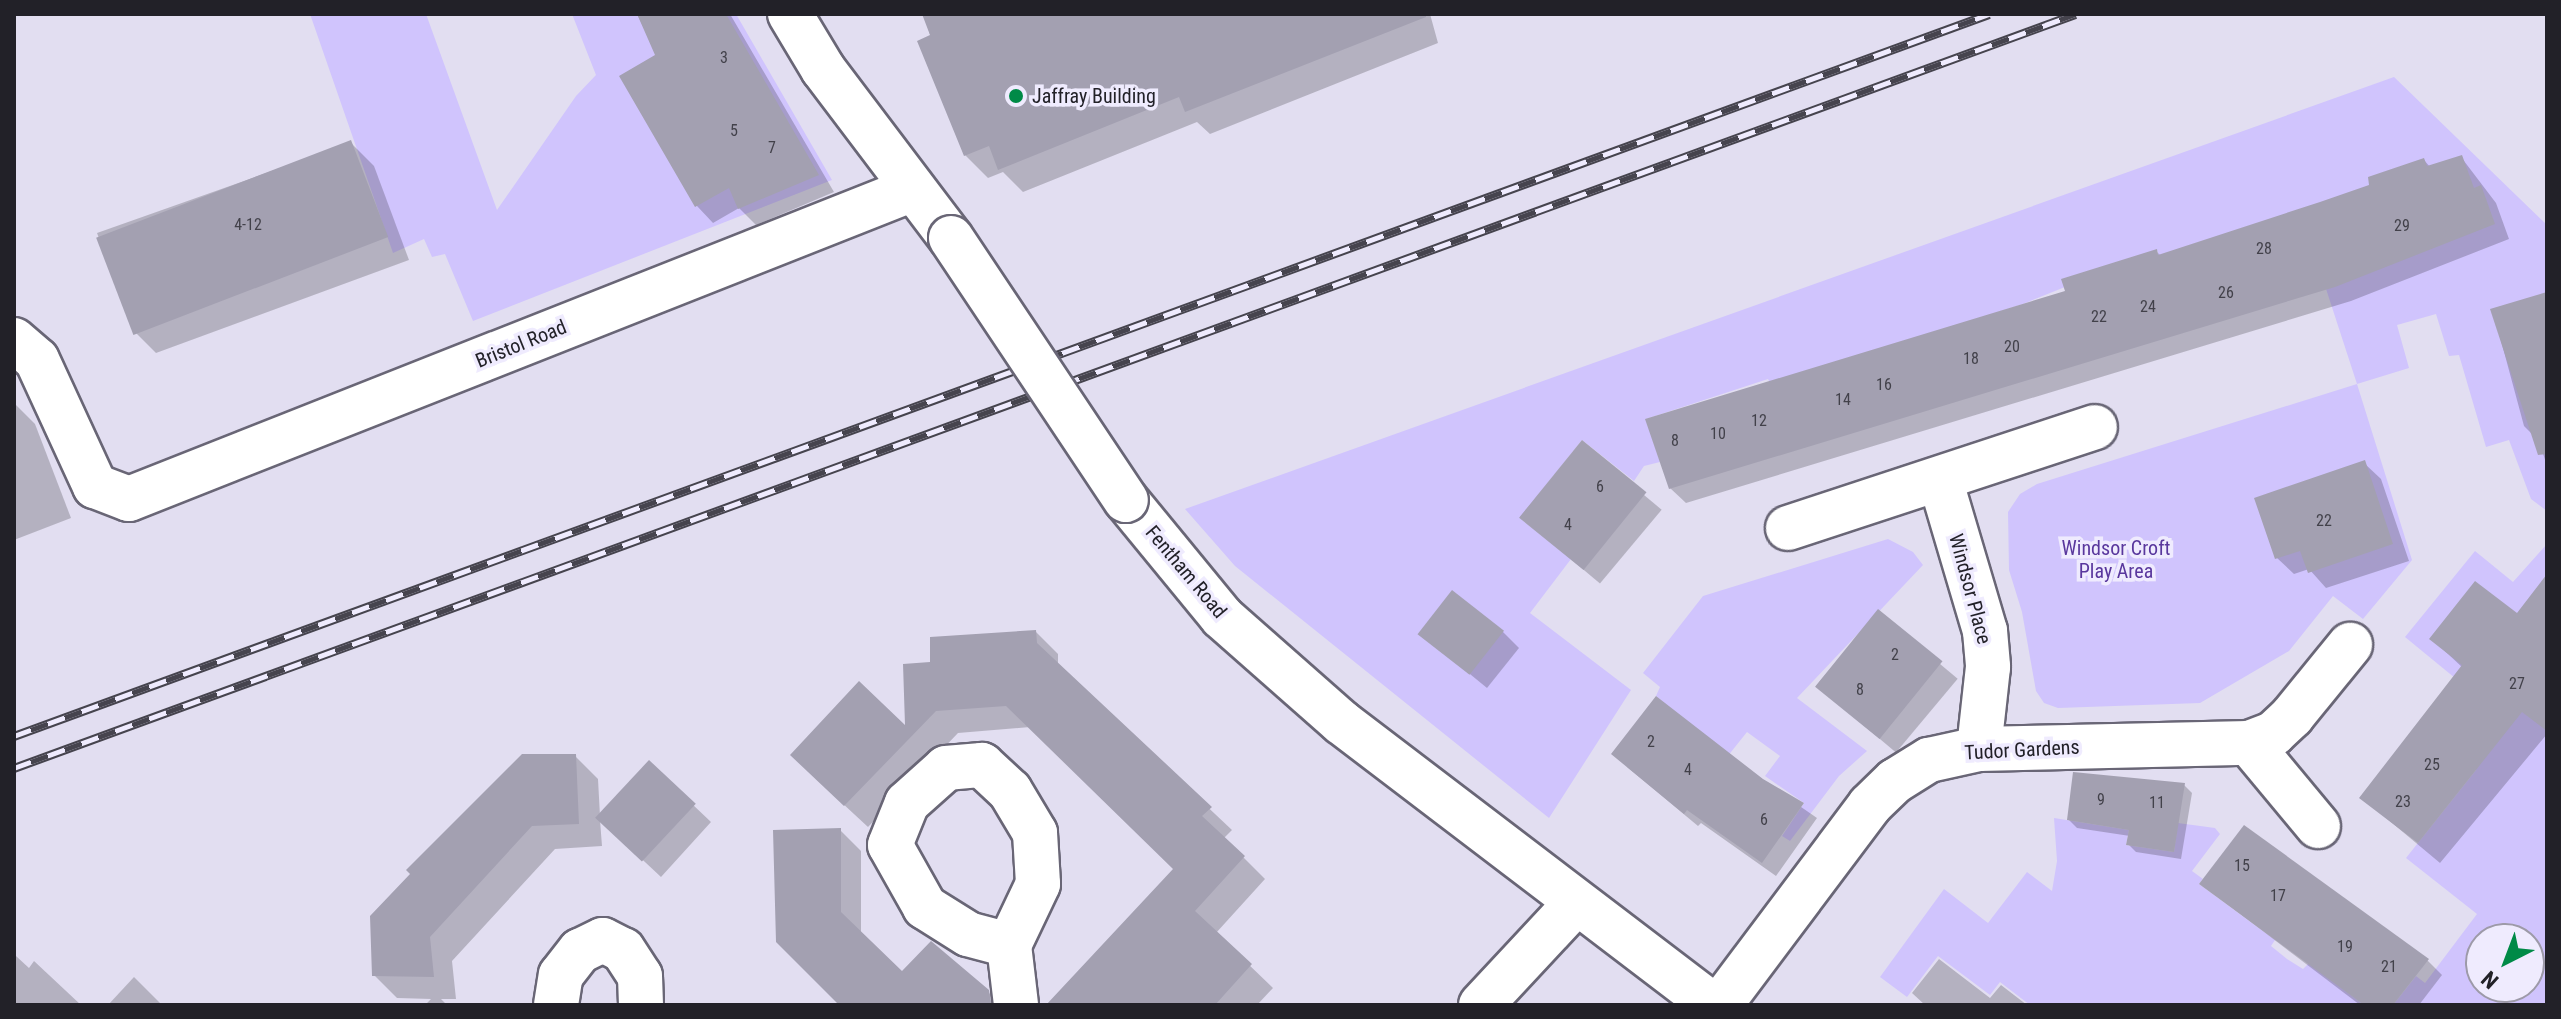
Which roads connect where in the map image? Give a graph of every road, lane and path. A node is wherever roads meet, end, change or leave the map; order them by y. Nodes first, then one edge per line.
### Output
1 (790, 14) edge
2 (913, 189) junction
3 (14, 340) edge
4 (2095, 427) dead end
5 (1940, 479) junction
6 (1788, 528) dead end
7 (2350, 645) dead end
8 (2249, 743) junction
9 (1979, 749) junction
10 (2318, 826) dead end
11 (1576, 903) junction
12 (1009, 945) dead end
13 (556, 1005) edge
14 (641, 1005) edge
15 (1016, 1005) edge
16 (1481, 1005) edge
17 (1713, 1005) edge
18 (1720, 1005) edge

1 - 2 street, Fentham Road
2 - 3 street, Bristol Road
2 - 11 street, Fentham Road, bridge
4 - 5 street
5 - 6 street
5 - 9 street, Windsor Place
7 - 8 street, Tudor Gardens
8 - 9 street, Tudor Gardens
8 - 10 street
9 - 18 street, Tudor Gardens
11 - 16 street
11 - 17 street, Fentham Road
12 - 15 street
13 - 14 street

